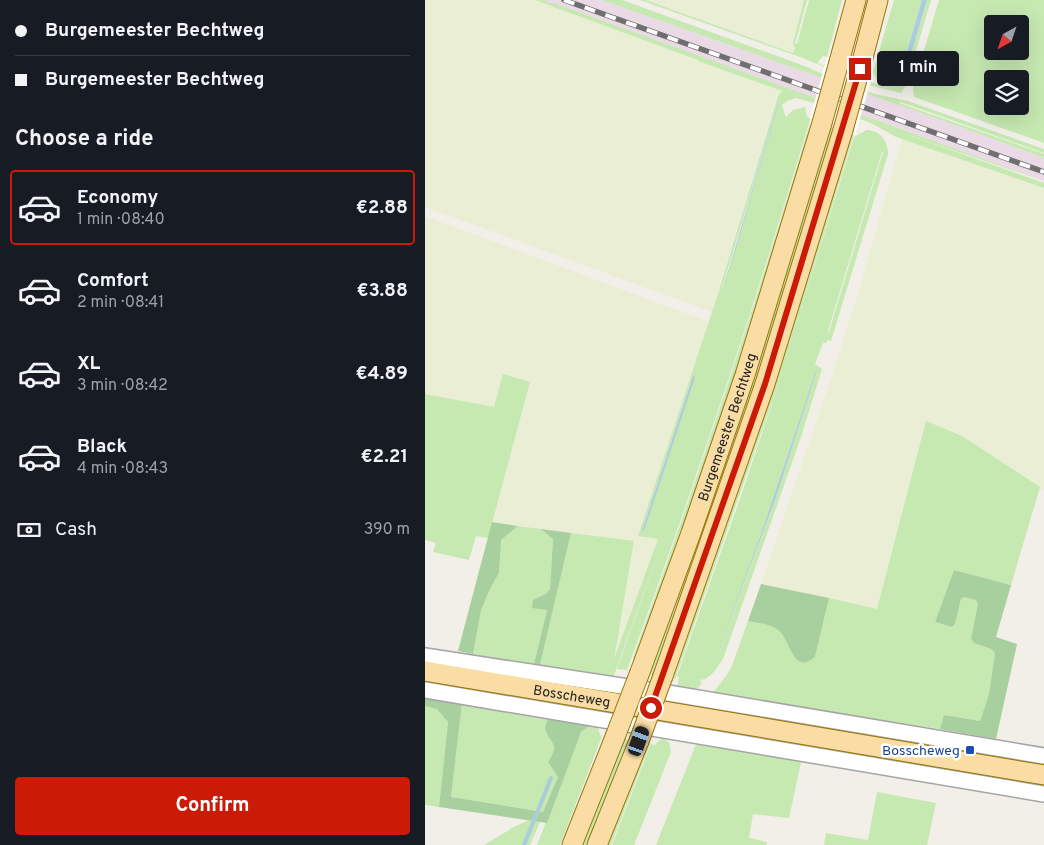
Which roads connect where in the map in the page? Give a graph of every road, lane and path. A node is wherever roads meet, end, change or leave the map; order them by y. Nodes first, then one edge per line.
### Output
1 (856, 0) edge
2 (879, 0) edge
3 (425, 656) edge
4 (425, 671) edge
5 (425, 690) edge
6 (1044, 756) edge
7 (1044, 775) edge
8 (1044, 794) edge
9 (572, 845) edge
10 (597, 845) edge

1 - 9 main road, Burgemeester Bechtweg, bridge
2 - 10 main road, Burgemeester Bechtweg, bridge
3 - 6 street, Bosscheweg
4 - 7 main road, Bosscheweg
5 - 8 street, Bosscheweg

